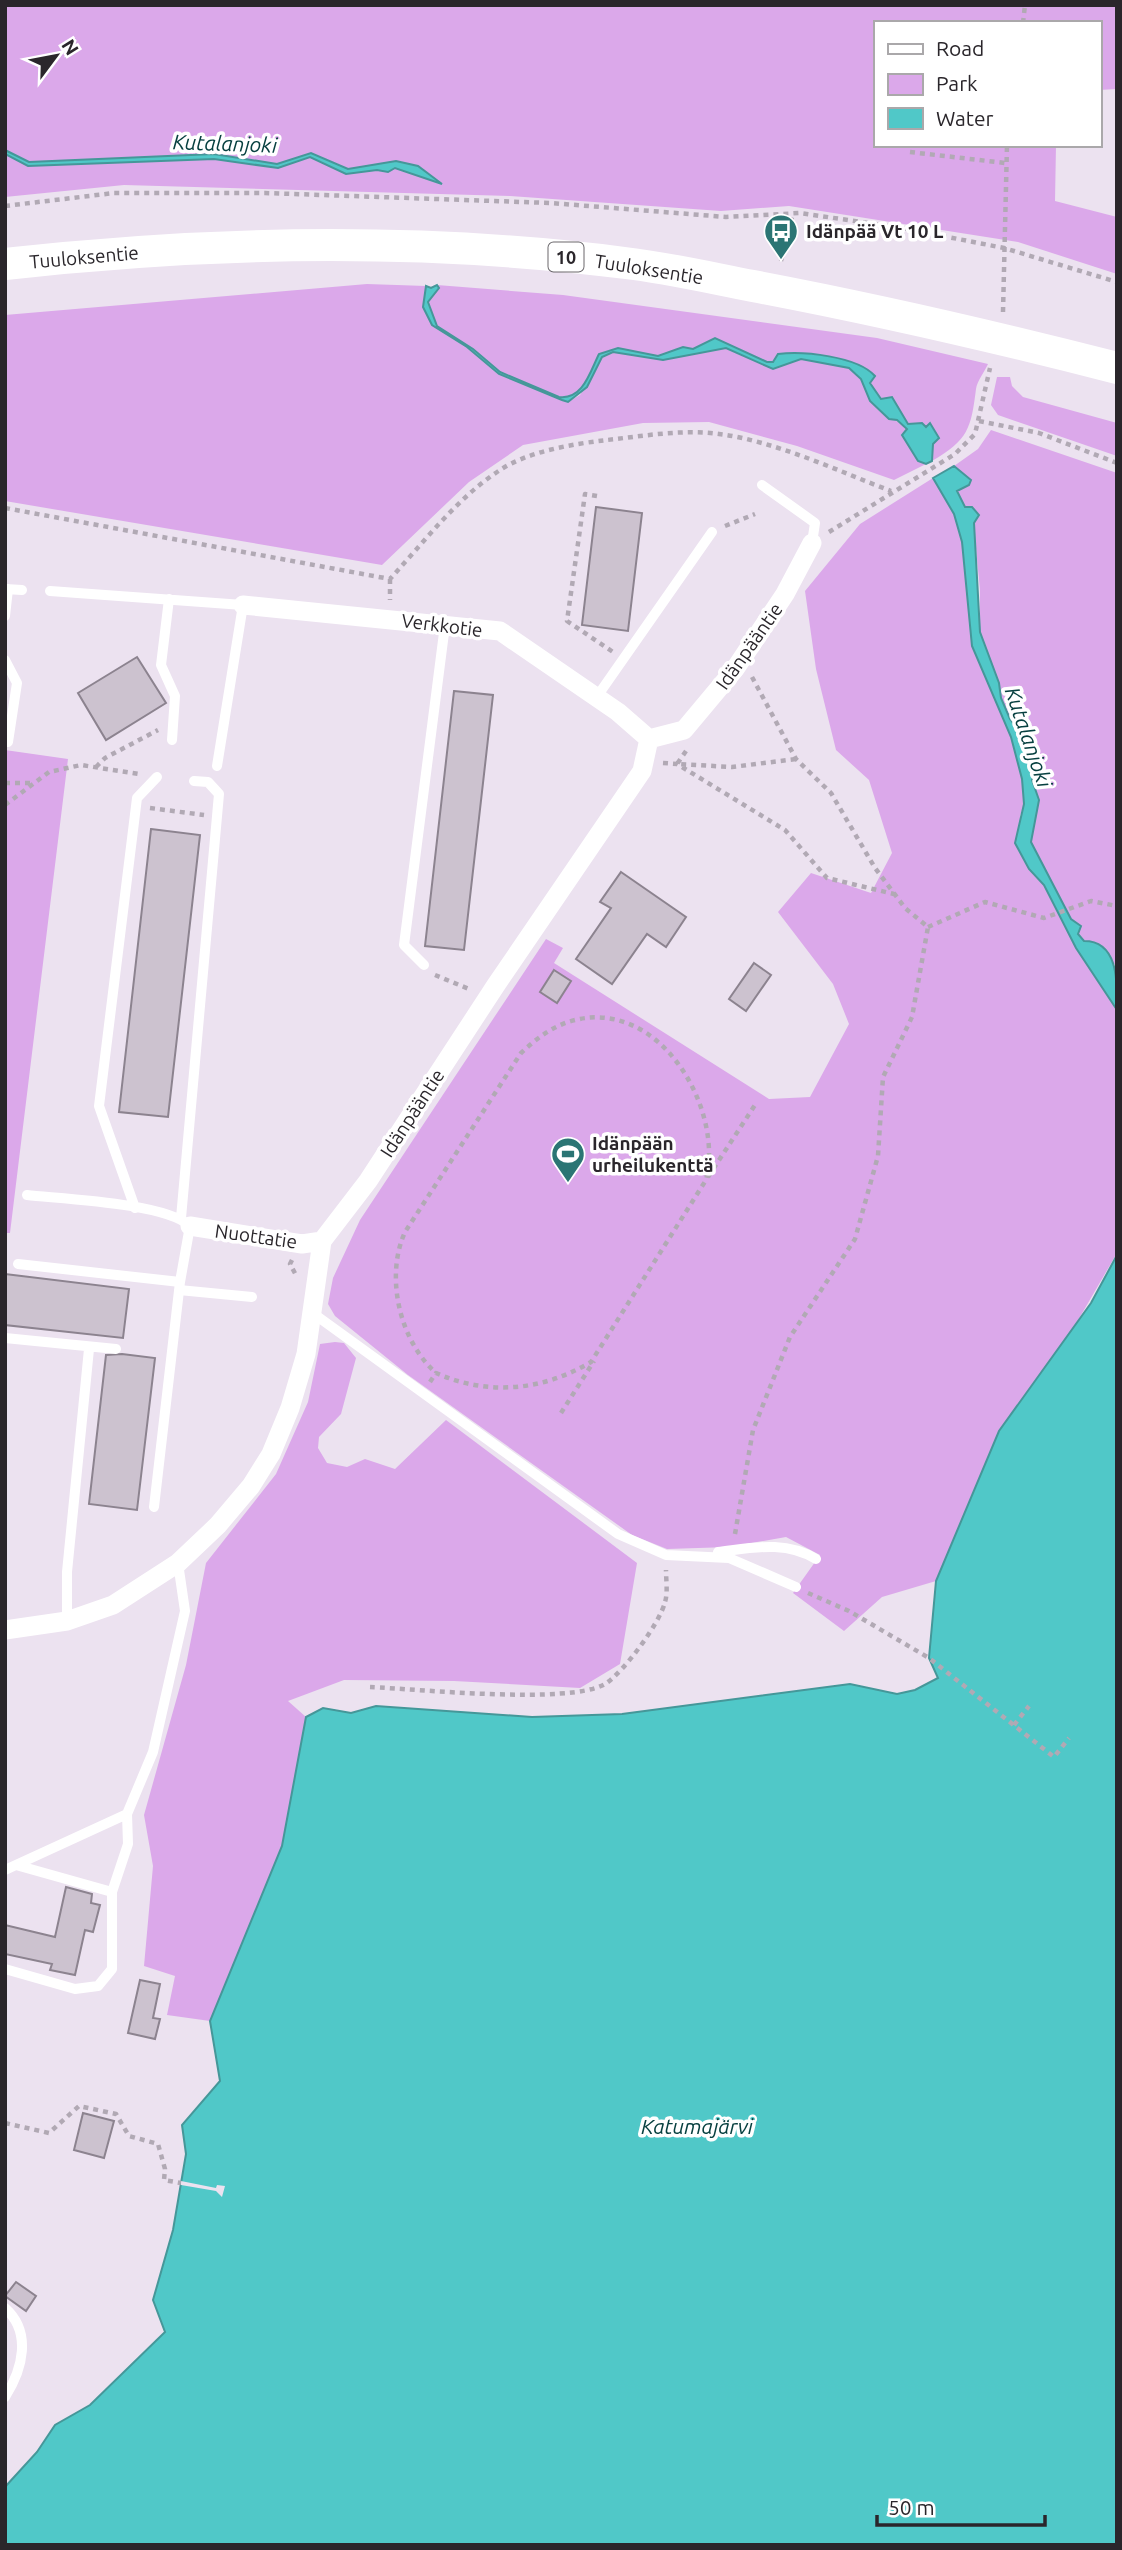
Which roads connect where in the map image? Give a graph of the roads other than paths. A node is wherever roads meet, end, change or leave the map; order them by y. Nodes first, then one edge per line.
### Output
1 (5, 264) edge
2 (1117, 368) edge
3 (762, 485) dead end
4 (712, 532) road end
5 (812, 543) joint
6 (6, 589) edge
7 (22, 590) dead end
8 (50, 591) dead end
9 (169, 599) junction
10 (243, 605) junction
11 (5, 616) edge
12 (445, 625) junction
13 (5, 660) edge
14 (596, 698) junction
15 (649, 739) junction
16 (172, 740) dead end
17 (8, 742) dead end
18 (217, 766) dead end
19 (157, 777) road end
20 (194, 781) dead end
21 (424, 965) road end
22 (27, 1195) dead end
23 (135, 1208) junction
24 (186, 1222) junction
25 (322, 1241) junction
26 (18, 1264) dead end
27 (179, 1286) junction
28 (252, 1297) dead end
29 (314, 1314) junction
30 (5, 1338) edge
31 (89, 1349) junction
32 (116, 1349) dead end
33 (154, 1507) dead end
34 (700, 1555) junction
35 (816, 1559) dead end
36 (178, 1563) junction
37 (796, 1587) road end
38 (67, 1621) junction
39 (5, 1630) edge
40 (127, 1814) junction
41 (10, 1867) edge
42 (113, 1892) junction
43 (5, 1969) edge
44 (5, 2308) edge
45 (5, 2397) edge

1 - 2 highway, Tuuloksentie / 10
3 - 5 lane
4 - 14 lane
5 - 15 street, Idänpääntie
6 - 7 lane
6 - 11 lane
8 - 9 lane
9 - 10 lane
9 - 16 lane
10 - 12 street, Verkkotie
10 - 18 lane
12 - 14 street, Verkkotie
12 - 21 lane
13 - 17 lane
14 - 15 street, Verkkotie
15 - 25 street, Idänpääntie
19 - 23 lane
20 - 24 lane
22 - 23 lane
23 - 24 lane
24 - 25 street, Nuottatie
24 - 27 lane
25 - 29 street
26 - 27 lane
27 - 28 lane
27 - 33 lane
29 - 34 lane
29 - 36 street
30 - 31 lane
31 - 32 lane
31 - 38 lane
34 - 35 lane
34 - 37 lane
36 - 38 street
36 - 40 lane
38 - 39 street
40 - 41 lane
40 - 42 lane
41 - 42 lane
42 - 43 lane
44 - 45 lane

